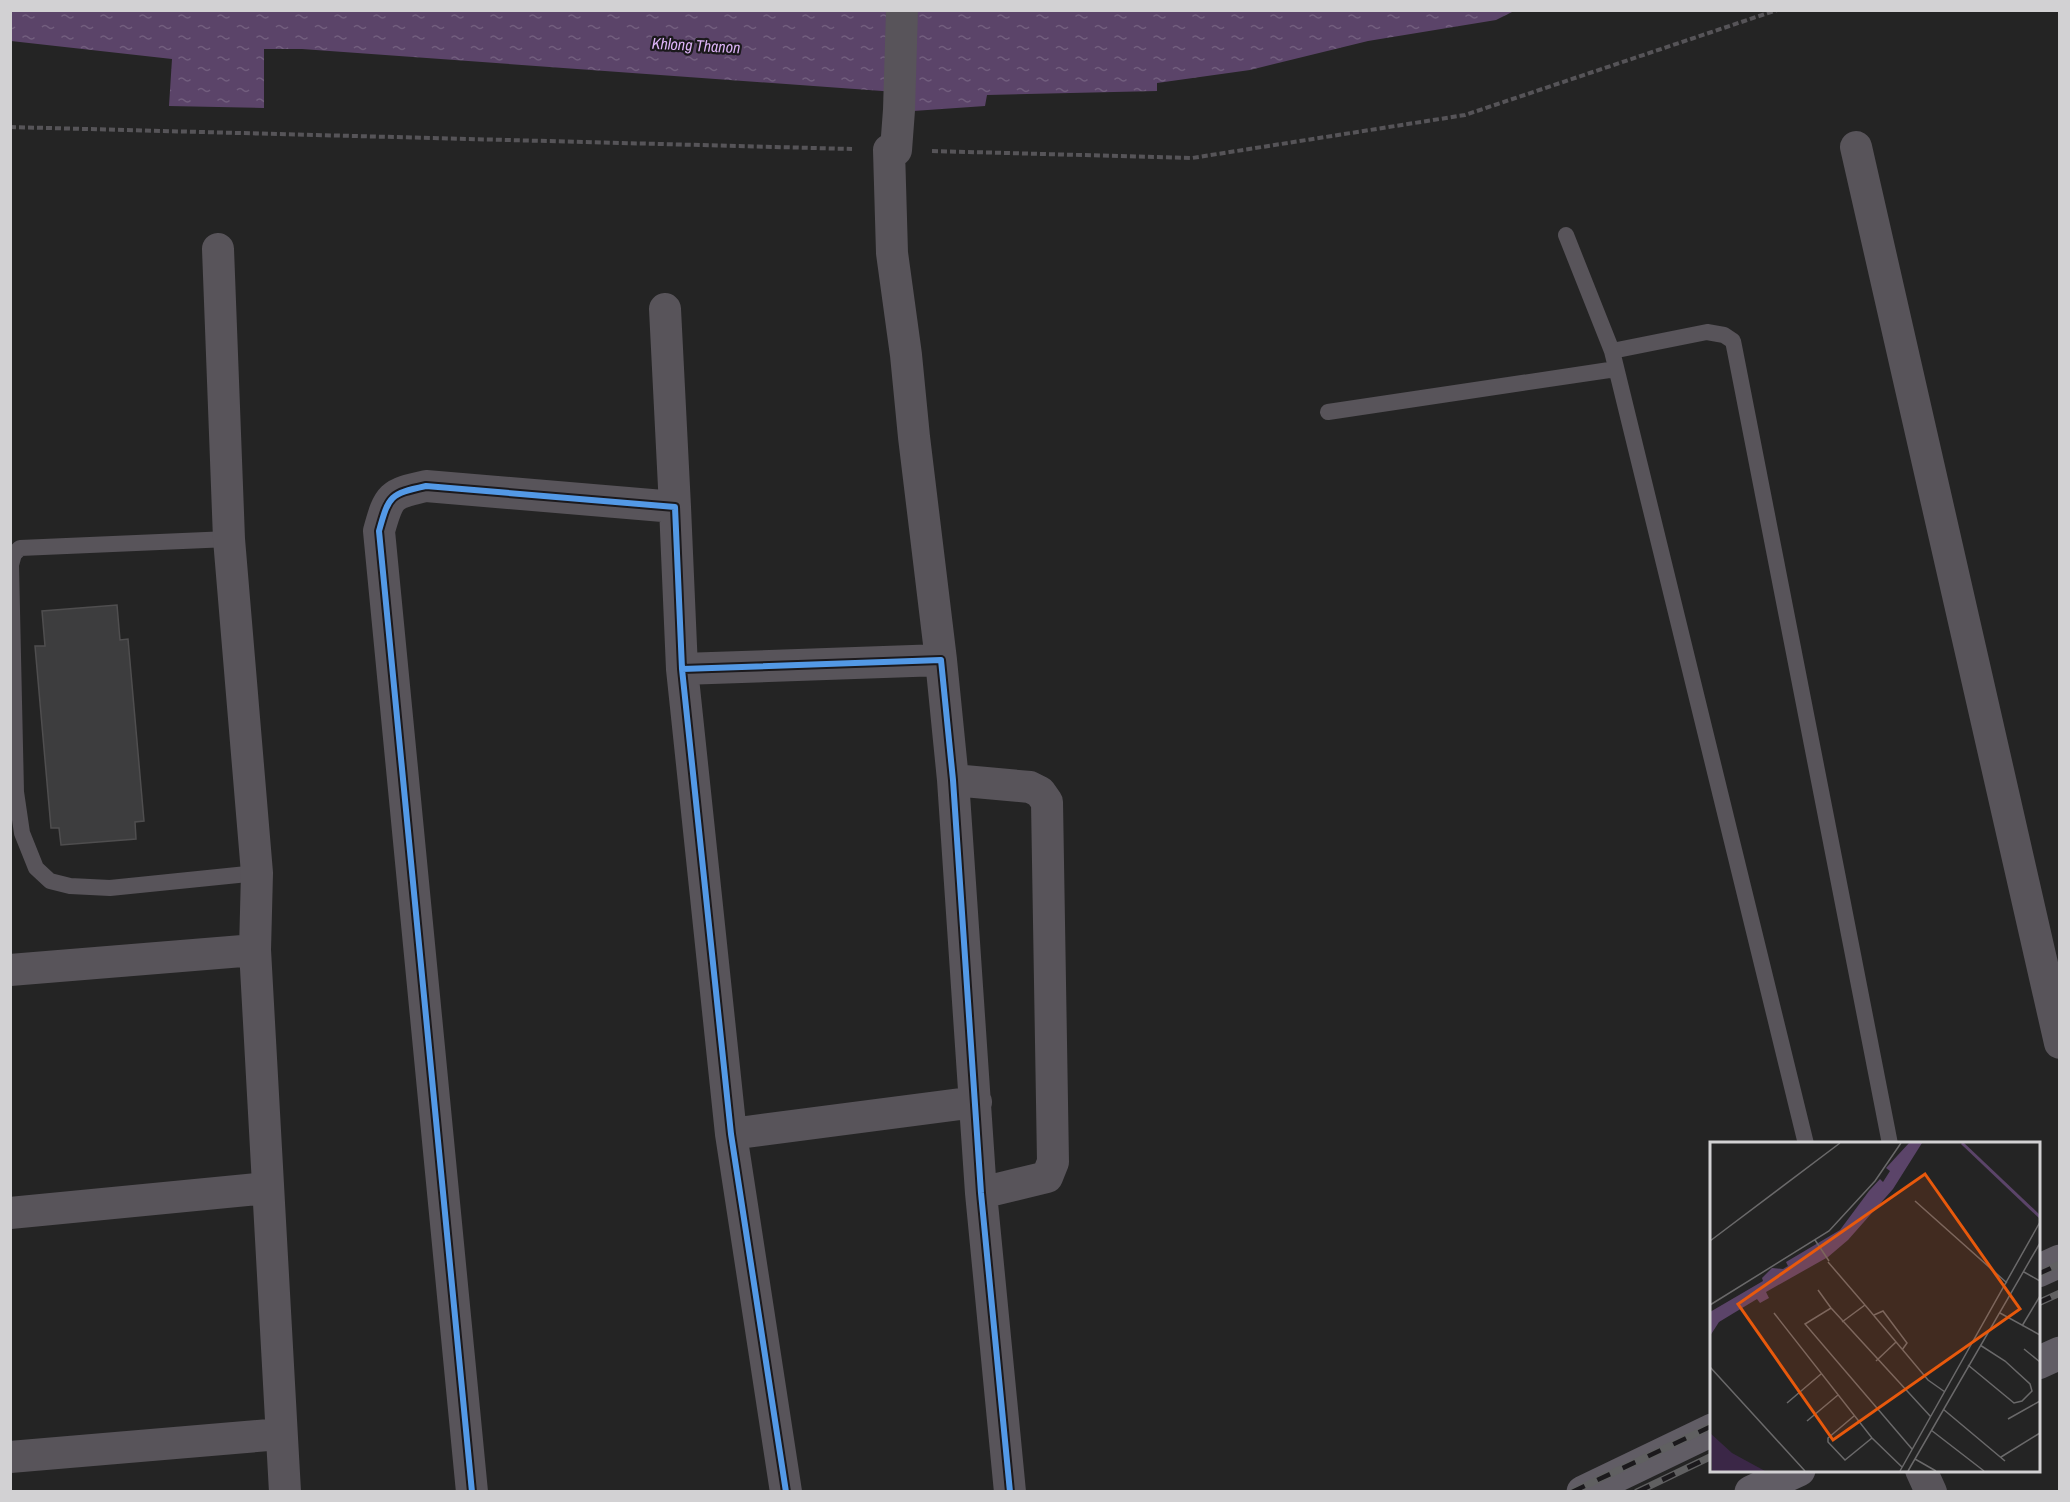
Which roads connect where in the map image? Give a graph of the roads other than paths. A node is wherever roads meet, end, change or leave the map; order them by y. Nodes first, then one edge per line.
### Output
1 (902, 10) edge
2 (1856, 147) dead end
3 (1566, 235) dead end
4 (218, 249) dead end
5 (665, 309) dead end
6 (1612, 351) junction
7 (1616, 369) junction
8 (1328, 412) dead end
9 (675, 507) junction
10 (228, 539) junction
11 (941, 660) junction
12 (682, 669) junction
13 (953, 780) junction
14 (257, 873) junction
15 (255, 950) junction
16 (10, 970) edge
17 (2060, 1043) edge
18 (976, 1102) junction
19 (731, 1134) junction
20 (1806, 1142) edge
21 (1890, 1142) edge
22 (267, 1188) junction
23 (981, 1193) junction
24 (10, 1213) edge
25 (2060, 1261) edge
26 (2040, 1270) edge
27 (2060, 1353) edge
28 (2040, 1362) edge
29 (1710, 1431) edge
30 (281, 1434) junction
31 (10, 1457) edge
32 (1794, 1472) edge
33 (1922, 1472) edge
34 (285, 1491) edge
35 (472, 1491) edge
36 (786, 1491) edge
37 (1010, 1491) edge
38 (1583, 1491) edge
39 (1751, 1491) edge
40 (1931, 1491) edge

1 - 11 street
2 - 17 street
3 - 6 lane
4 - 10 street
5 - 9 street
6 - 7 lane
6 - 21 lane
7 - 8 lane
7 - 20 lane
9 - 12 street
9 - 35 street
10 - 14 street
10 - 14 lane
11 - 12 street
11 - 13 street
12 - 19 street
13 - 18 street
13 - 23 street
14 - 15 street
15 - 16 street
15 - 22 street
18 - 19 street
18 - 23 street
19 - 36 street
22 - 24 street
22 - 30 street
23 - 37 street
25 - 26 main road
27 - 28 main road
29 - 38 main road
30 - 31 street
30 - 34 street
32 - 39 main road
33 - 40 street

